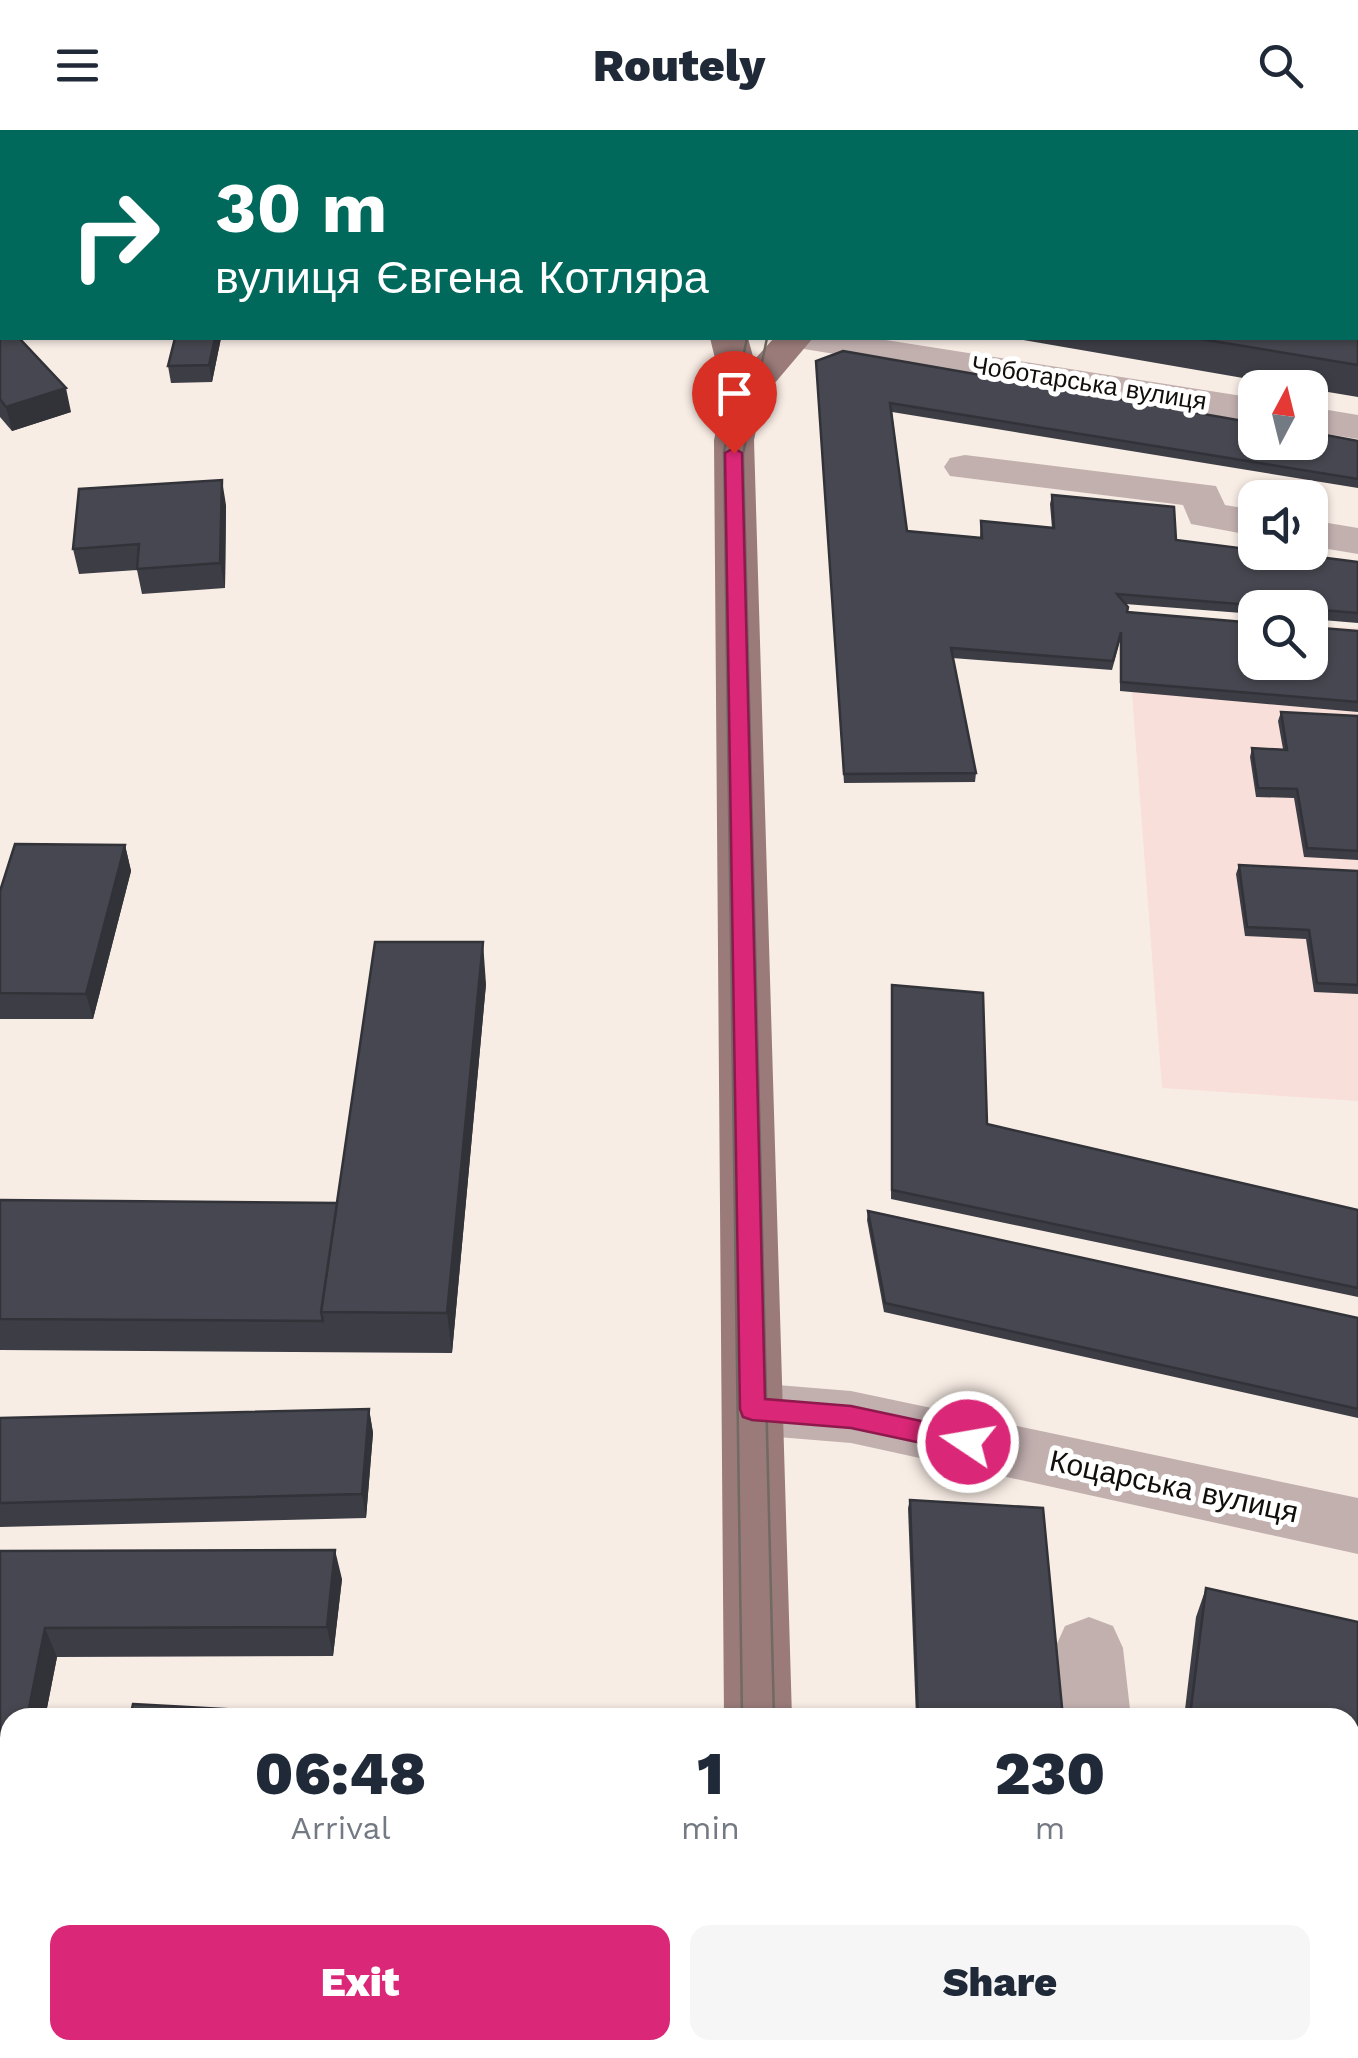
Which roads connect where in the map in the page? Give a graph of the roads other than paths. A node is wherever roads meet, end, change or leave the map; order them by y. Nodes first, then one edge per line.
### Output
1 (730, 340) edge
2 (792, 340) edge
3 (817, 340) edge
4 (744, 395) junction
5 (1238, 407) edge
6 (1328, 422) edge
7 (1358, 427) edge
8 (966, 467) dead end
9 (1238, 520) edge
10 (1328, 535) edge
11 (1358, 541) edge
12 (752, 1409) junction
13 (1358, 1526) edge
14 (1089, 1648) dead end
15 (758, 1708) edge
16 (1096, 1708) edge

1 - 4 main road
2 - 4 main road
3 - 5 street, Чоботарська вулиця
4 - 12 main road
6 - 7 street
8 - 9 street
10 - 11 street
12 - 13 street, Коцарська вулиця
12 - 15 main road
14 - 16 street

